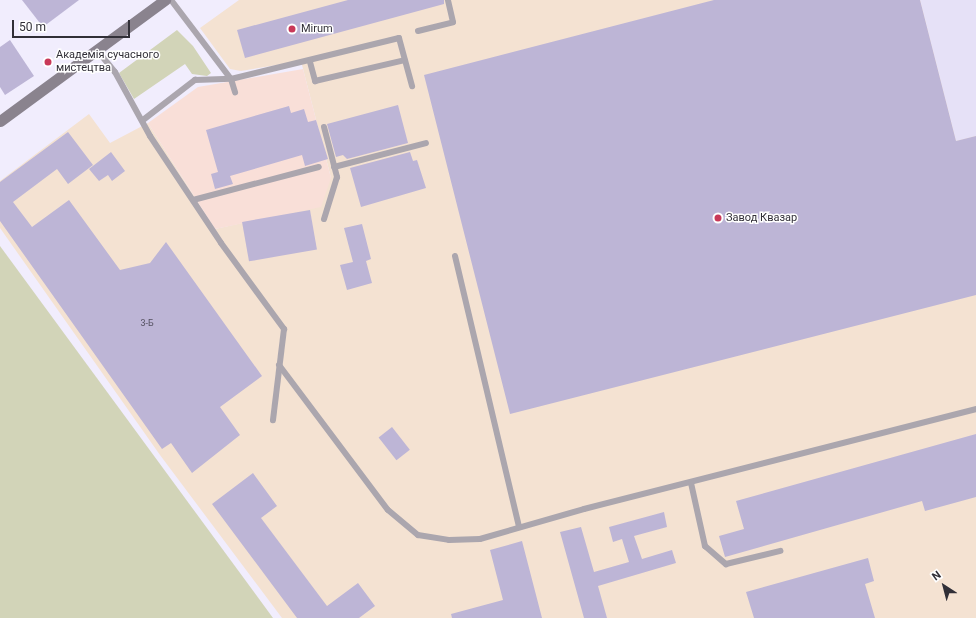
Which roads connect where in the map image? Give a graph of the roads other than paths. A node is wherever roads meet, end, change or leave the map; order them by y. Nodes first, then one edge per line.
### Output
1 (165, 0) edge
2 (171, 0) edge
3 (448, 0) edge
4 (418, 31) dead end
5 (97, 50) junction
6 (405, 60) junction
7 (310, 62) junction
8 (230, 79) junction
9 (412, 86) dead end
10 (235, 92) dead end
11 (143, 120) junction
12 (0, 121) edge
13 (324, 127) dead end
14 (426, 143) dead end
15 (318, 167) dead end
16 (334, 167) junction
17 (193, 200) junction
18 (324, 219) dead end
19 (455, 256) dead end
20 (279, 365) junction
21 (976, 409) edge
22 (274, 420) dead end
23 (691, 483) junction
24 (519, 527) junction
25 (780, 551) dead end

1 - 5 main road
2 - 8 lane
3 - 4 lane
5 - 11 lane
5 - 12 main road
6 - 7 lane
6 - 7 lane
6 - 9 lane
7 - 8 lane
8 - 10 lane
8 - 11 lane
11 - 17 lane
13 - 16 lane
14 - 16 lane
15 - 17 lane
16 - 18 lane
17 - 20 lane
19 - 24 lane
20 - 22 lane
20 - 24 lane
21 - 23 lane
23 - 24 lane
23 - 25 lane

